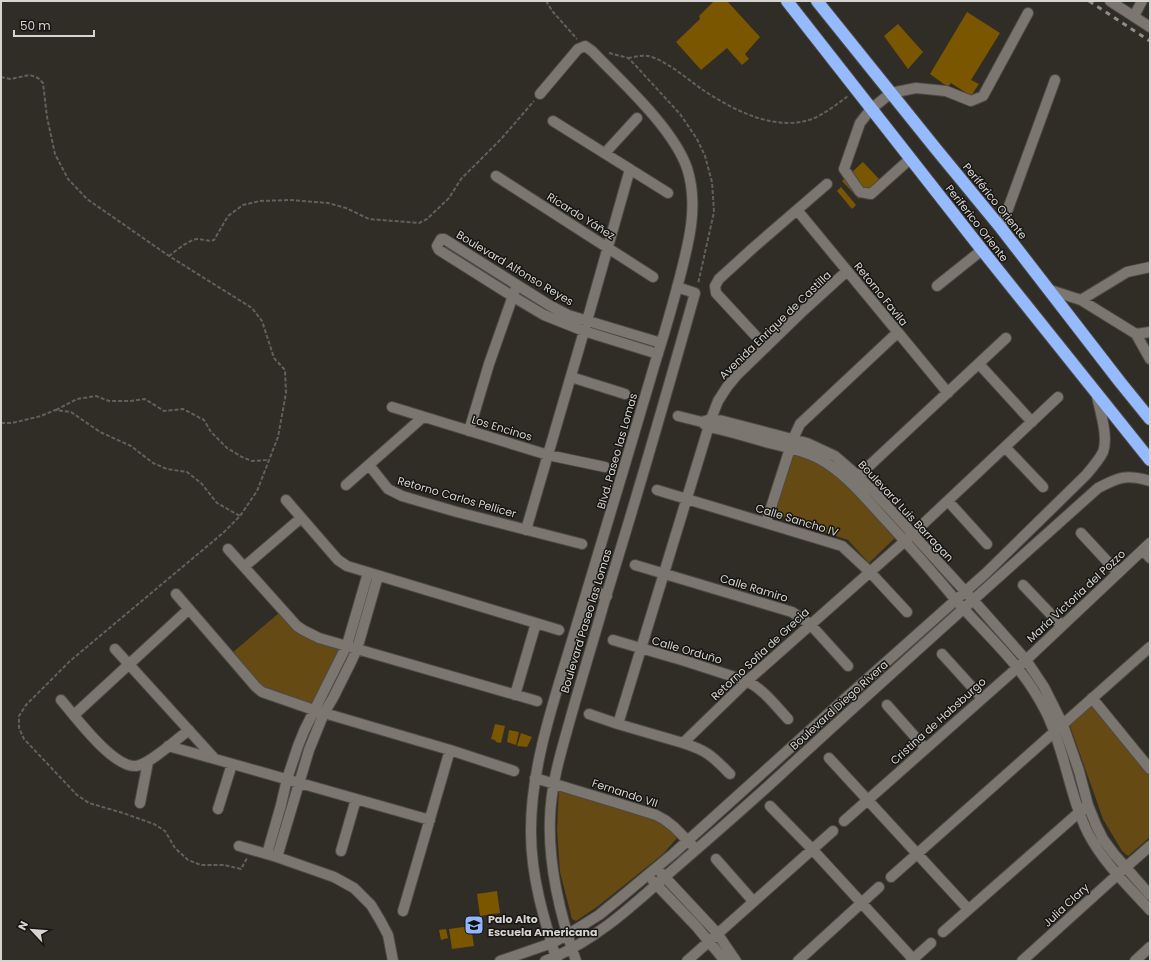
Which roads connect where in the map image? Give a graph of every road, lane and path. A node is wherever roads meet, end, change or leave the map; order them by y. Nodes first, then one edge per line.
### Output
1 (546, 1) edge
2 (787, 1) edge
3 (817, 1) edge
4 (1110, 1) edge
5 (1142, 1) edge
6 (1028, 13) dead end
7 (1134, 16) junction
8 (1150, 26) edge
9 (585, 46) junction
10 (628, 58) dead end
11 (1, 77) edge
12 (1056, 80) dead end
13 (856, 90) junction
14 (891, 93) junction
15 (540, 94) joint
16 (871, 109) junction
17 (637, 118) dead end
18 (553, 121) dead end
19 (605, 152) junction
20 (910, 159) junction
21 (630, 169) junction
22 (496, 176) dead end
23 (827, 184) dead end
24 (668, 193) dead end
25 (797, 210) junction
26 (1001, 228) junction
27 (608, 247) junction
28 (982, 250) junction
29 (169, 256) junction
30 (1150, 267) edge
31 (848, 271) junction
32 (653, 277) dead end
33 (517, 285) junction
34 (937, 286) dead end
35 (677, 287) junction
36 (1050, 290) junction
37 (512, 296) junction
38 (1081, 300) junction
39 (587, 321) junction
40 (584, 331) junction
41 (606, 332) junction
42 (1150, 332) edge
43 (897, 333) junction
44 (1136, 334) junction
45 (1006, 338) dead end
46 (633, 340) junction
47 (661, 343) junction
48 (766, 346) junction
49 (658, 354) junction
50 (1150, 359) edge
51 (979, 364) junction
52 (571, 377) junction
53 (1096, 392) junction
54 (948, 393) junction
55 (625, 394) dead end
56 (1058, 397) dead end
57 (392, 407) dead end
58 (55, 410) junction
59 (423, 416) junction
60 (678, 416) dead end
61 (1150, 418) edge
62 (1032, 422) junction
63 (707, 423) junction
64 (1, 424) edge
65 (469, 431) junction
66 (792, 443) junction
67 (1005, 447) junction
68 (548, 455) junction
69 (269, 460) junction
70 (1150, 460) edge
71 (369, 465) junction
72 (605, 467) dead end
73 (1086, 475) junction
74 (858, 476) junction
75 (1150, 481) edge
76 (850, 483) junction
77 (346, 485) dead end
78 (1043, 487) dead end
79 (1098, 488) junction
80 (657, 490) dead end
81 (686, 499) junction
82 (286, 500) dead end
83 (948, 501) junction
84 (240, 516) junction
85 (301, 518) junction
86 (766, 523) junction
87 (526, 530) junction
88 (1081, 533) dead end
89 (908, 537) junction
90 (582, 544) dead end
91 (987, 544) dead end
92 (1146, 546) edge
93 (228, 549) dead end
94 (924, 554) junction
95 (1150, 558) edge
96 (635, 565) dead end
97 (244, 567) junction
98 (946, 571) junction
99 (870, 572) junction
100 (373, 574) junction
101 (664, 574) junction
102 (1118, 574) junction
103 (938, 578) junction
104 (1023, 585) dead end
105 (588, 589) junction
106 (965, 592) junction
107 (176, 594) dead end
108 (607, 596) junction
109 (956, 600) junction
110 (974, 601) junction
111 (188, 608) junction
112 (965, 609) junction
113 (907, 612) dead end
114 (992, 622) junction
115 (536, 623) junction
116 (810, 624) junction
117 (1062, 626) junction
118 (984, 629) junction
119 (559, 630) dead end
120 (612, 640) dead end
121 (1011, 643) junction
122 (347, 645) junction
123 (115, 649) dead end
124 (357, 649) junction
125 (641, 649) junction
126 (1150, 649) edge
127 (1003, 650) junction
128 (942, 654) dead end
129 (129, 663) junction
130 (1022, 663) junction
131 (848, 666) dead end
132 (747, 681) junction
133 (515, 694) junction
134 (982, 698) junction
135 (1092, 698) junction
136 (61, 700) dead end
137 (537, 701) dead end
138 (886, 705) dead end
139 (314, 710) junction
140 (324, 713) junction
141 (74, 714) junction
142 (589, 714) dead end
143 (788, 719) dead end
144 (618, 724) junction
145 (815, 725) junction
146 (1063, 725) junction
147 (189, 730) junction
148 (1055, 733) junction
149 (824, 736) junction
150 (683, 742) junction
151 (168, 746) junction
152 (925, 748) junction
153 (450, 750) junction
154 (829, 758) dead end
155 (215, 759) junction
156 (148, 762) junction
157 (232, 764) junction
158 (1150, 769) edge
159 (514, 771) dead end
160 (730, 774) dead end
161 (535, 778) junction
162 (287, 779) junction
163 (298, 782) junction
164 (554, 784) junction
165 (356, 799) junction
166 (867, 801) junction
167 (140, 803) dead end
168 (770, 806) dead end
169 (286, 807) junction
170 (1084, 808) junction
171 (218, 809) dead end
172 (430, 820) junction
173 (844, 821) dead end
174 (832, 831) dead end
175 (273, 833) junction
176 (283, 836) junction
177 (688, 841) junction
178 (239, 846) dead end
179 (1150, 846) edge
180 (812, 849) junction
181 (251, 850) junction
182 (697, 850) junction
183 (342, 851) dead end
184 (266, 854) junction
185 (918, 854) junction
186 (277, 857) junction
187 (716, 859) dead end
188 (1126, 866) junction
189 (657, 868) junction
190 (1117, 874) junction
191 (648, 875) junction
192 (666, 877) junction
193 (891, 877) dead end
194 (657, 885) junction
195 (879, 887) dead end
196 (1150, 895) edge
197 (753, 901) junction
198 (862, 903) junction
199 (968, 909) junction
200 (1150, 910) edge
201 (403, 911) dead end
202 (943, 932) dead end
203 (717, 934) junction
204 (567, 935) junction
205 (709, 941) junction
206 (552, 943) junction
207 (931, 943) dead end
208 (1150, 947) edge
209 (572, 949) junction
210 (557, 959) edge
211 (912, 960) edge
212 (393, 961) edge
213 (500, 961) edge
214 (545, 961) edge
215 (576, 961) edge
216 (687, 961) edge
217 (725, 961) edge
218 (736, 961) edge
219 (798, 961) edge
220 (1022, 961) edge
221 (1136, 961) edge

1 - 9 path
2 - 13 highway, Periferico Oriente
3 - 14 highway, Periférico Oriente
4 - 7 street
5 - 7 street
6 - 14 street
7 - 8 street
9 - 15 street
9 - 35 street, Blvd. Paseo las Lomas
10 - 13 path
11 - 29 path
12 - 26 street
13 - 16 highway, Periferico Oriente
14 - 16 street
14 - 26 highway, Periférico Oriente
15 - 29 path
16 - 20 highway, Periferico Oriente
16 - 20 street
17 - 19 street
18 - 19 street
19 - 21 street
20 - 28 highway, Periferico Oriente
21 - 24 street
21 - 27 street, Retorno Carlos Pellicer
22 - 27 street, Ricardo Yáñez
23 - 25 street
25 - 31 street, Retorno Favila
25 - 48 street
26 - 36 highway, Periférico Oriente
27 - 32 street, Ricardo Yáñez
27 - 39 street, Retorno Carlos Pellicer
28 - 34 street
28 - 53 highway, Periferico Oriente
29 - 69 path
30 - 38 street
31 - 43 street, Retorno Favila
31 - 48 street, Avenida Enrique de Castilla
33 - 37 street
33 - 37 street, Boulevard Alfonso Reyes
33 - 39 street, Boulevard Alfonso Reyes
35 - 47 street, Blvd. Paseo las Lomas
35 - 108 street, Boulevard Paseo las Lomas
36 - 38 street
36 - 61 highway, Periférico Oriente
37 - 40 street, Boulevard Alfonso Reyes
37 - 65 street
38 - 44 street
39 - 40 street, Retorno Carlos Pellicer
39 - 41 street, Boulevard Alfonso Reyes
40 - 41 street, Boulevard Alfonso Reyes
40 - 52 street, Retorno Carlos Pellicer
41 - 46 street, Boulevard Alfonso Reyes
42 - 44 street
43 - 54 street, Retorno Favila
43 - 66 street
44 - 50 street
45 - 51 street
46 - 47 street, Boulevard Alfonso Reyes
46 - 49 street, Boulevard Alfonso Reyes
47 - 49 street, Blvd. Paseo las Lomas
48 - 63 street, Avenida Enrique de Castilla
49 - 105 street, Blvd. Paseo las Lomas
51 - 54 street
51 - 62 street
52 - 55 street
52 - 68 street, Retorno Carlos Pellicer
53 - 70 highway, Periferico Oriente
53 - 73 street, Boulevard Diego Rivera
54 - 74 street
56 - 62 street, Retorno Sofia de Grecia
57 - 59 street, Los Encinos
58 - 64 path
58 - 69 path
58 - 84 path
59 - 65 street, Los Encinos
59 - 71 street
60 - 63 street
62 - 67 street, Retorno Sofia de Grecia
63 - 66 street, Boulevard Luis Barragan
63 - 81 street
65 - 68 street, Los Encinos
66 - 74 street, Boulevard Luis Barragan
66 - 76 street
66 - 86 street
67 - 78 street
67 - 83 street, Retorno Sofia de Grecia
68 - 72 street, Los Encinos
68 - 87 street, Retorno Carlos Pellicer
69 - 84 path
71 - 77 street
71 - 87 street, Retorno Carlos Pellicer
73 - 79 street
73 - 106 street, Boulevard Diego Rivera
74 - 76 street
74 - 89 street, Boulevard Luis Barragan
75 - 79 street, Boulevard Diego Rivera
76 - 89 street
79 - 110 street, Boulevard Diego Rivera
80 - 81 street, Calle Sancho IV
81 - 86 street, Calle Sancho IV
81 - 101 street
82 - 85 street
83 - 89 street, Retorno Sofia de Grecia
83 - 91 street
84 - 181 path
85 - 97 street
85 - 100 street
86 - 99 street, Calle Sancho IV
87 - 90 street, Retorno Carlos Pellicer
88 - 102 street
89 - 94 street, Boulevard Luis Barragan
89 - 99 street, Retorno Sofia de Grecia
92 - 95 street, María Victoria del Pozzo
92 - 102 street, María Victoria del Pozzo
93 - 97 street
94 - 98 street, Boulevard Luis Barragan
94 - 103 street
96 - 101 street, Calle Ramiro
97 - 122 street
98 - 103 street
98 - 106 street, Boulevard Luis Barragan
99 - 113 street, Calle Sancho IV
99 - 116 street, Retorno Sofia de Grecia
100 - 115 street
100 - 122 street
100 - 124 street
101 - 116 street, Calle Ramiro
101 - 125 street
102 - 117 street, María Victoria del Pozzo
103 - 109 street
104 - 117 street
105 - 108 street
105 - 161 street, Blvd. Paseo las Lomas
106 - 109 street, Boulevard Diego Rivera
106 - 110 street, Boulevard Luis Barragan
107 - 111 street
108 - 164 street, Boulevard Paseo las Lomas
109 - 112 street
109 - 145 street, Boulevard Diego Rivera
110 - 112 street, Boulevard Diego Rivera
110 - 114 street, Boulevard Luis Barragan
111 - 129 street
111 - 139 street
112 - 118 street
112 - 149 street, Boulevard Diego Rivera
114 - 118 street
114 - 121 street, Boulevard Luis Barragan
115 - 119 street
115 - 133 street
116 - 131 street, Calle Ramiro
116 - 132 street, Retorno Sofia de Grecia
117 - 130 street, María Victoria del Pozzo
118 - 127 street
120 - 125 street, Calle Orduño
121 - 127 street
121 - 130 street, Boulevard Luis Barragan
122 - 124 street
122 - 139 street
123 - 129 street
124 - 133 street
124 - 140 street
125 - 132 street, Calle Orduño
125 - 144 street
126 - 135 street
127 - 130 street
128 - 134 street
129 - 141 street
129 - 147 street
130 - 134 street, Cristina de Habsburgo
130 - 146 street
130 - 148 street
132 - 143 street, Calle Orduño
132 - 150 street, Retorno Sofia de Grecia
133 - 137 street
134 - 152 street, Cristina de Habsburgo
135 - 146 street
135 - 158 street
136 - 141 street
138 - 152 street
139 - 140 street
139 - 162 street
140 - 153 street
140 - 163 street
141 - 156 street
142 - 144 street
144 - 150 street
145 - 149 street
145 - 177 street, Boulevard Diego Rivera
146 - 148 street
146 - 170 street
147 - 151 street
147 - 155 street
148 - 170 street
148 - 185 street
149 - 182 street, Boulevard Diego Rivera
150 - 160 street
151 - 155 street
151 - 156 street
152 - 166 street, Cristina de Habsburgo
153 - 159 street
153 - 172 street
154 - 166 street
155 - 157 street
156 - 167 street
157 - 162 street
157 - 171 street
161 - 164 street, Fernando VII
161 - 206 street, Blvd. Paseo las Lomas
162 - 163 street
162 - 169 street
163 - 165 street
163 - 169 street
164 - 177 street, Fernando VII
164 - 204 street, Boulevard Paseo las Lomas
165 - 172 street
165 - 183 street
166 - 173 street, Cristina de Habsburgo
166 - 185 street
168 - 180 street
169 - 175 street
169 - 176 street
170 - 188 street
170 - 190 street
170 - 199 street
172 - 201 street
174 - 180 street
175 - 176 street
175 - 184 street
176 - 186 street
177 - 182 street, Fernando VII
177 - 189 street, Boulevard Diego Rivera
178 - 181 street
179 - 188 street, Julia Clary
180 - 197 street
180 - 198 street
181 - 184 street
182 - 192 street, Boulevard Diego Rivera
184 - 186 street
185 - 193 street
185 - 199 street
186 - 212 street
187 - 197 street
188 - 190 street, Julia Clary
188 - 196 street
189 - 191 street, Boulevard Diego Rivera
189 - 192 street
190 - 200 street
190 - 220 street, Julia Clary
191 - 194 street
191 - 204 street, Boulevard Diego Rivera
192 - 194 street, Boulevard Diego Rivera
192 - 203 street
194 - 205 street
194 - 209 street, Boulevard Diego Rivera
195 - 198 street
197 - 203 street
198 - 211 street
198 - 219 street
199 - 202 street
203 - 205 street
203 - 218 street
204 - 206 street, Boulevard Diego Rivera
204 - 209 street, Boulevard Paseo las Lomas
205 - 216 street
205 - 217 street
206 - 210 street, Blvd. Paseo las Lomas
206 - 213 street, Boulevard Diego Rivera
207 - 211 street
208 - 221 street
209 - 210 street, Boulevard Diego Rivera
209 - 215 street, Boulevard Paseo las Lomas
210 - 214 street, Boulevard Diego Rivera

